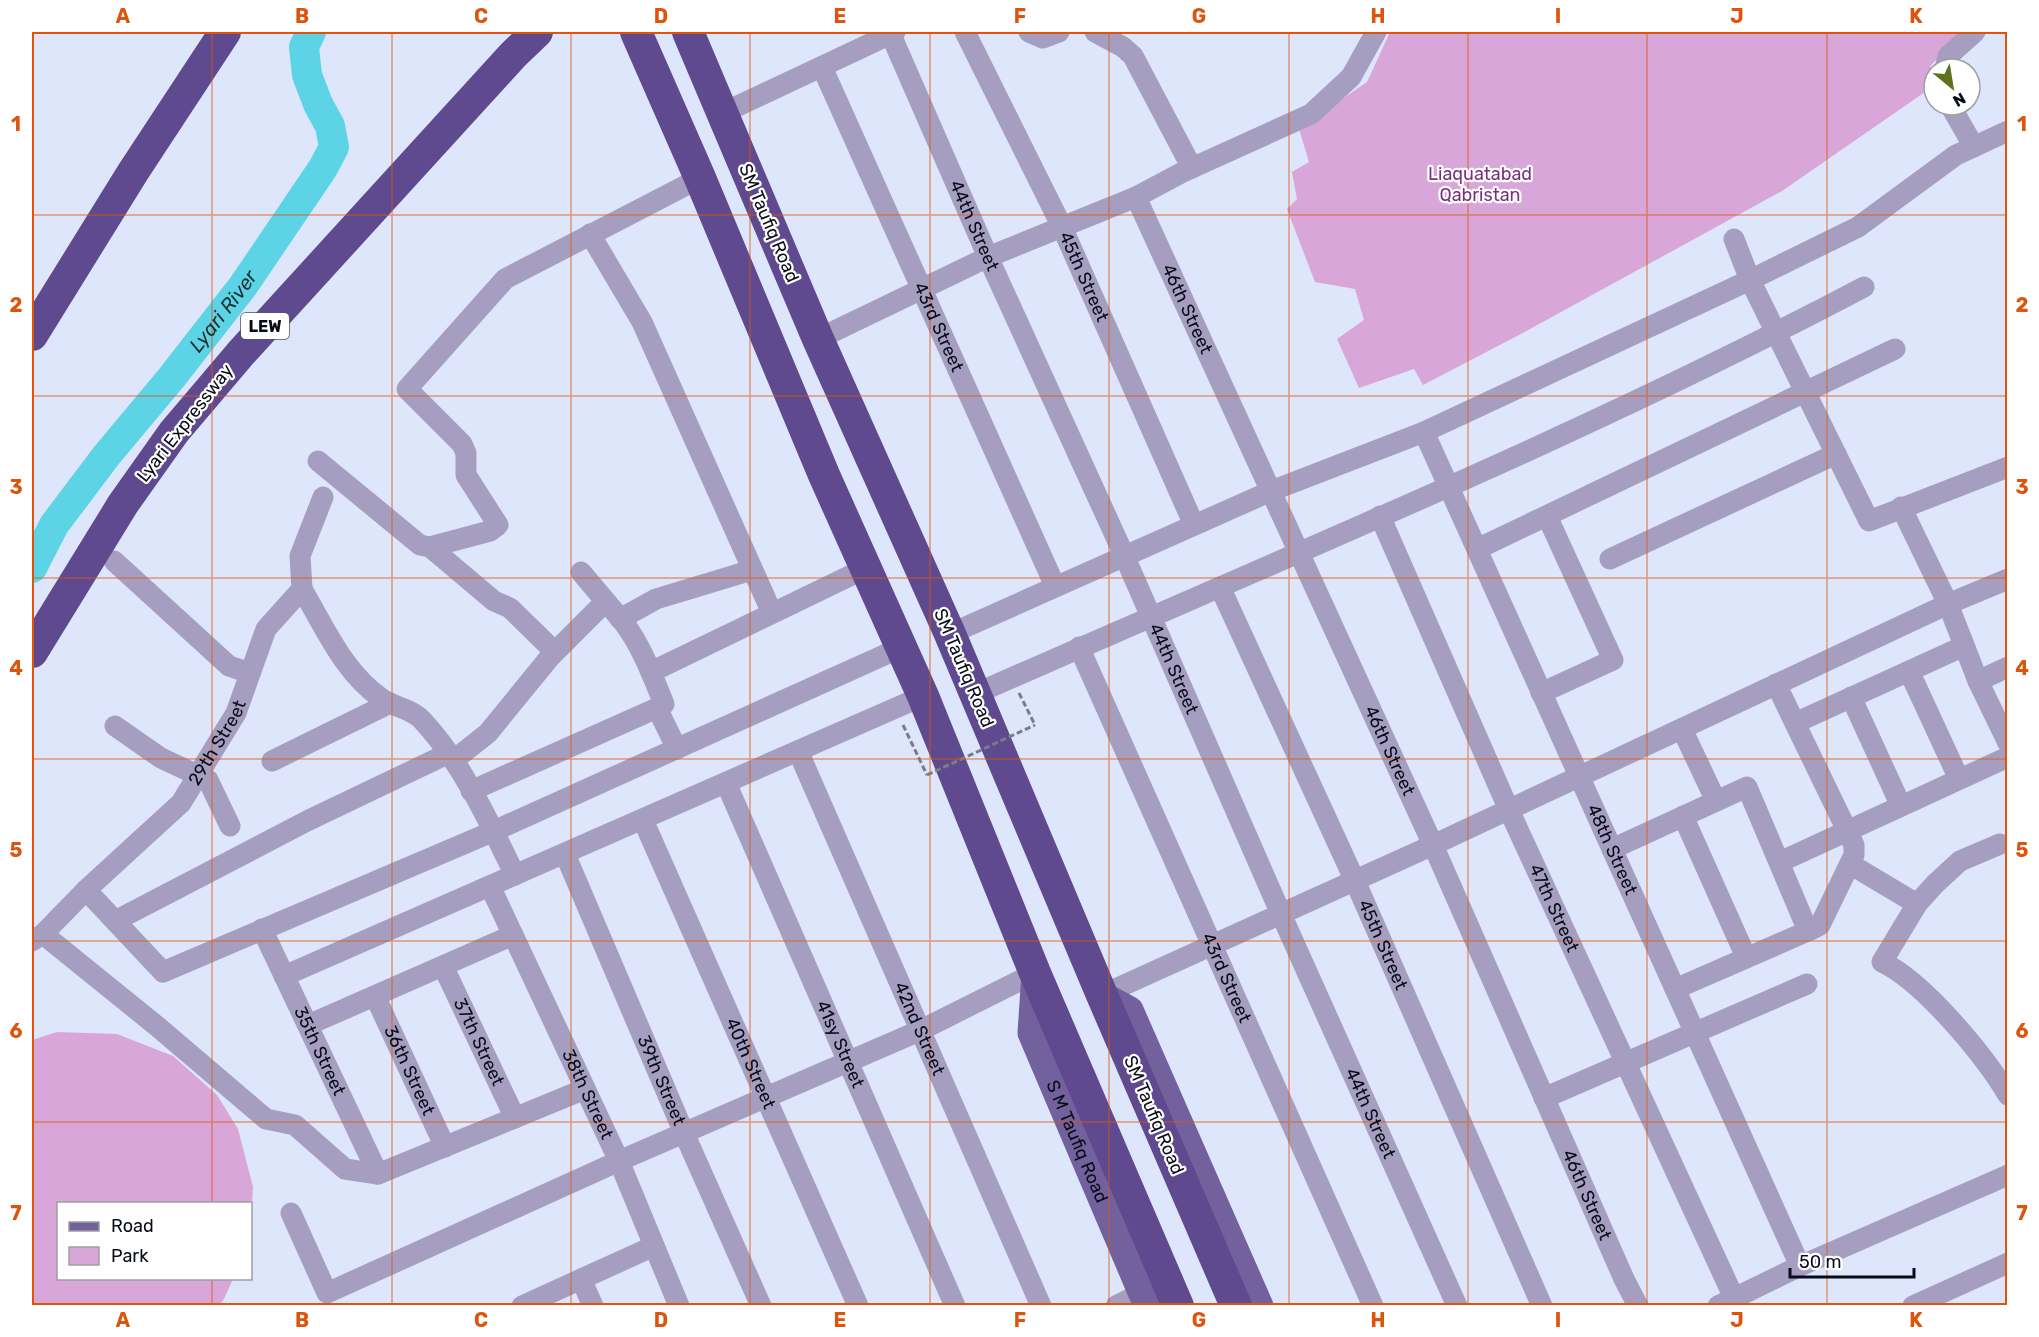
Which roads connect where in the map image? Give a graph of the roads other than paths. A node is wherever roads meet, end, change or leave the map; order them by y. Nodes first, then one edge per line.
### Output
1 (225, 32) edge
2 (537, 32) edge
3 (636, 32) edge
4 (688, 32) edge
5 (965, 32) edge
6 (1029, 32) edge
7 (1059, 32) edge
8 (1095, 32) edge
9 (1376, 32) edge
10 (1975, 32) edge
11 (893, 33) edge
12 (1948, 57) edge
13 (822, 67) junction
14 (723, 113) junction
15 (1957, 117) edge
16 (2007, 131) edge
17 (1974, 147) junction
18 (1192, 168) junction
19 (700, 178) junction
20 (1136, 197) junction
21 (1062, 227) junction
22 (590, 234) junction
23 (1734, 239) dead end
24 (988, 257) junction
25 (1750, 280) junction
26 (1864, 287) dead end
27 (921, 289) junction
28 (1777, 333) junction
29 (32, 335) edge
30 (818, 339) junction
31 (1895, 349) dead end
32 (1806, 393) junction
33 (1424, 432) junction
34 (1836, 454) junction
35 (318, 461) dead end
36 (2007, 467) edge
37 (1449, 487) junction
38 (1271, 491) junction
39 (323, 497) dead end
40 (1901, 507) junction
41 (1380, 516) junction
42 (1547, 516) junction
43 (1194, 525) junction
44 (430, 547) junction
45 (1477, 549) junction
46 (1299, 553) junction
47 (1124, 555) junction
48 (1610, 559) dead end
49 (114, 561) dead end
50 (866, 567) junction
51 (752, 570) junction
52 (581, 572) dead end
53 (2007, 579) edge
54 (1055, 586) junction
55 (1220, 587) junction
56 (303, 589) junction
57 (605, 602) junction
58 (1948, 604) junction
59 (772, 613) junction
60 (1150, 617) junction
61 (620, 619) junction
62 (950, 634) junction
63 (1964, 646) junction
64 (902, 647) junction
65 (1079, 647) junction
66 (32, 652) edge
67 (555, 652) junction
68 (2007, 667) edge
69 (1909, 671) junction
70 (651, 672) junction
71 (250, 673) junction
72 (1978, 681) junction
73 (1776, 684) junction
74 (1541, 693) junction
75 (975, 694) junction
76 (923, 696) junction
77 (1851, 697) junction
78 (390, 703) junction
79 (657, 708) junction
80 (1795, 723) junction
81 (115, 726) dead end
82 (1682, 729) junction
83 (2007, 743) edge
84 (677, 749) junction
85 (798, 751) junction
86 (451, 757) junction
87 (2007, 757) edge
88 (272, 761) dead end
89 (198, 775) junction
90 (1579, 777) junction
91 (1959, 779) junction
92 (726, 783) junction
93 (471, 791) junction
94 (1716, 801) junction
95 (1901, 806) junction
96 (1509, 810) junction
97 (1683, 816) junction
98 (643, 820) junction
99 (230, 826) dead end
100 (494, 831) junction
101 (1846, 832) junction
102 (2000, 844) dead end
103 (1433, 845) junction
104 (1612, 849) junction
105 (566, 854) junction
106 (1780, 862) junction
107 (1850, 864) junction
108 (515, 875) junction
109 (1355, 881) junction
110 (490, 886) junction
111 (86, 890) junction
112 (1917, 904) junction
113 (1281, 914) junction
114 (115, 921) junction
115 (262, 929) junction
116 (1808, 930) junction
117 (513, 935) junction
118 (37, 937) edge
119 (1213, 945) junction
120 (1746, 957) junction
121 (443, 966) junction
122 (1035, 973) junction
123 (284, 976) junction
124 (1807, 984) dead end
125 (1675, 989) junction
126 (1102, 995) junction
127 (375, 996) junction
128 (308, 1025) junction
129 (920, 1031) junction
130 (1695, 1033) junction
131 (847, 1062) junction
132 (1625, 1062) junction
133 (585, 1089) junction
134 (2007, 1095) edge
135 (766, 1097) junction
136 (1544, 1098) junction
137 (515, 1118) junction
138 (684, 1133) junction
139 (445, 1147) junction
140 (619, 1161) junction
141 (378, 1174) junction
142 (2007, 1175) edge
143 (291, 1214) dead end
144 (654, 1246) junction
145 (2007, 1263) edge
146 (1800, 1266) junction
147 (581, 1279) junction
148 (1159, 1296) edge
149 (1726, 1302) edge
150 (522, 1305) edge
151 (593, 1305) edge
152 (679, 1305) edge
153 (761, 1305) edge
154 (858, 1305) edge
155 (955, 1305) edge
156 (1041, 1305) edge
157 (1116, 1305) edge
158 (1236, 1305) edge
159 (1260, 1305) edge
160 (1373, 1305) edge
161 (1457, 1305) edge
162 (1542, 1305) edge
163 (1638, 1305) edge
164 (1913, 1305) edge

1 - 29 highway
2 - 66 highway, Lyari Expressway / LEW
3 - 19 highway
4 - 14 highway, SM Taufiq Road
5 - 21 street, 45th Street
6 - 7 street
8 - 18 street
9 - 18 street
10 - 12 street
11 - 13 street
11 - 24 street, 44th Street
13 - 14 street
13 - 27 street, 43rd Street
14 - 30 highway, SM Taufiq Road
15 - 17 street
16 - 17 street
17 - 25 street
18 - 20 street
19 - 22 street
19 - 50 highway
20 - 21 street
20 - 38 street, 46th Street
21 - 24 street
21 - 43 street, 45th Street
22 - 44 street
22 - 51 street
23 - 25 street
24 - 27 street
24 - 47 street, 44th Street
25 - 28 street
25 - 33 street
26 - 28 street
27 - 30 street
27 - 54 street, 43rd Street
28 - 32 street
28 - 37 street
30 - 62 highway, SM Taufiq Road
31 - 32 street
32 - 34 street
32 - 42 street
33 - 37 street, 48th Street
33 - 38 street
34 - 40 street
34 - 48 street
35 - 44 street
36 - 40 street
37 - 41 street
37 - 45 street, 48th Street
38 - 43 street
38 - 46 street, 46th Street
39 - 56 street
40 - 58 street
41 - 46 street
41 - 96 street, 47th Street
42 - 45 street
42 - 74 street
43 - 47 street
44 - 67 street
45 - 74 street, 48th Street
46 - 55 street
46 - 103 street, 46th Street
47 - 54 street
47 - 60 street, 44th Street
49 - 71 street
50 - 59 street
50 - 64 highway
51 - 59 street
51 - 61 street
52 - 57 street
53 - 58 street
54 - 62 street
55 - 60 street
55 - 109 street, 45th Street
56 - 71 street, 29th Street
56 - 78 street
57 - 61 street
57 - 67 street
58 - 63 street
58 - 73 street
59 - 70 street
60 - 65 street
60 - 113 street, 44th Street
61 - 70 street
62 - 75 highway, SM Taufiq Road
63 - 69 street
63 - 72 street
64 - 76 highway
64 - 84 street
65 - 75 street
65 - 119 street, 43rd Street
67 - 86 street
68 - 72 street
69 - 77 street
69 - 91 street
70 - 79 street
71 - 89 street, 29th Street
72 - 83 street
73 - 80 street
73 - 82 street
74 - 90 street, 48th Street
75 - 126 highway, SM Taufiq Road
76 - 85 street
76 - 122 highway
77 - 80 street
77 - 95 street
78 - 86 street
78 - 88 street
79 - 84 street
79 - 93 street
80 - 101 street
81 - 89 street
82 - 90 street
82 - 94 street
84 - 100 street
85 - 92 street
85 - 129 street, 42nd Street
86 - 93 street
86 - 114 street
87 - 91 street
89 - 99 street
89 - 111 street, 29th Street
90 - 96 street
90 - 104 street, 48th Street
91 - 95 street
92 - 98 street
92 - 131 street, 41sy Street
93 - 100 street
94 - 97 street
94 - 106 street
95 - 101 street
96 - 103 street
96 - 132 street, 47th Street
97 - 104 street
97 - 120 street
98 - 105 street
98 - 135 street, 40th Street
100 - 108 street
100 - 115 street
101 - 106 street
101 - 107 street
102 - 112 street
103 - 109 street
103 - 136 street, 46th Street
104 - 125 street, 48th Street
105 - 108 street
105 - 138 street, 39th Street
106 - 116 street
107 - 112 street
107 - 116 street
108 - 110 street
109 - 113 street
109 - 162 street, 45th Street
110 - 117 street, 38th Street
110 - 123 street
111 - 114 street
111 - 118 street, 29th Street
112 - 134 street
113 - 119 street
113 - 161 street, 44th Street
114 - 115 street
115 - 123 street, 35th Street
116 - 120 street
117 - 121 street
117 - 133 street, 38th Street
118 - 141 street
119 - 126 street
119 - 160 street, 43rd Street
120 - 125 street
121 - 127 street
121 - 137 street, 37th Street
122 - 129 street
122 - 148 highway
122 - 148 main road, S M Taufiq Road
123 - 128 street, 35th Street
124 - 130 street
125 - 130 street, 48th Street
126 - 158 highway, SM Taufiq Road
126 - 159 main road
127 - 128 street
127 - 139 street, 36th Street
128 - 141 street, 35th Street
129 - 131 street
129 - 156 street, 42nd Street
130 - 132 street
130 - 146 street, 48th Street
131 - 135 street
131 - 155 street, 41sy Street
132 - 136 street
132 - 149 street, 47th Street
133 - 137 street
133 - 140 street, 38th Street
135 - 138 street
135 - 154 street, 40th Street
136 - 163 street, 46th Street
137 - 139 street
138 - 140 street
138 - 153 street, 39th Street
139 - 141 street
140 - 143 street
140 - 144 street, 38th Street
142 - 146 street
144 - 147 street
144 - 152 street, 38th Street
145 - 164 street
146 - 149 street
147 - 150 street
147 - 151 street
148 - 157 street

